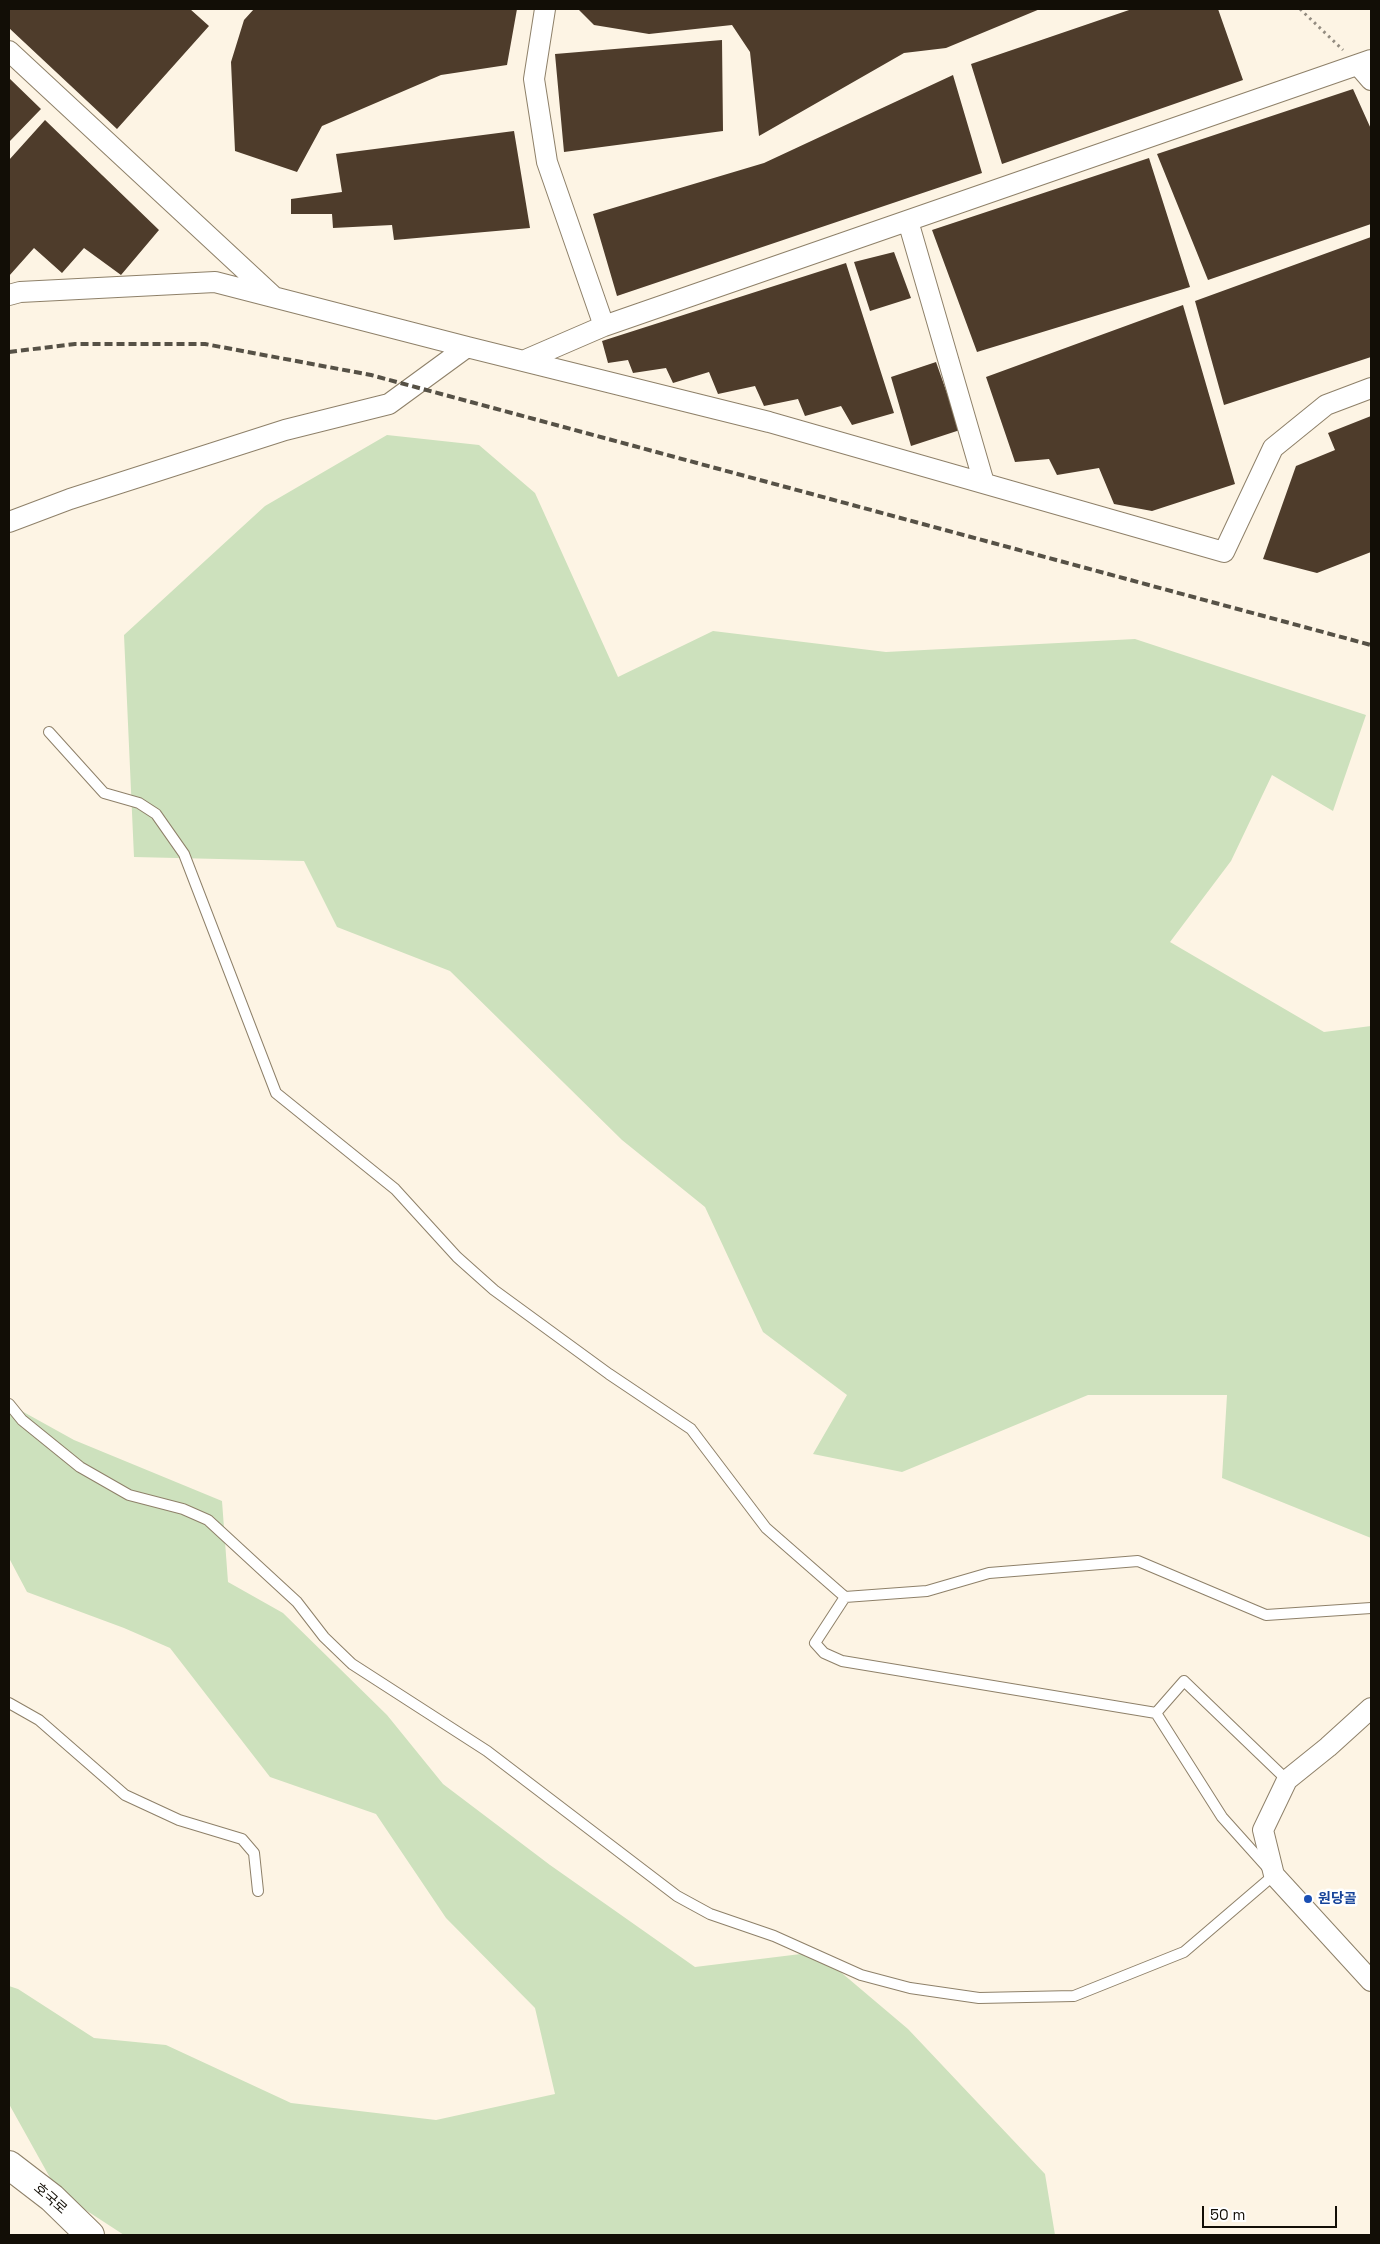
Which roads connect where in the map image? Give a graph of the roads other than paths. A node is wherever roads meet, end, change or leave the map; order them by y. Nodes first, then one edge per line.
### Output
1 (545, 9) edge
2 (9, 51) edge
3 (1364, 62) edge
4 (1371, 80) edge
5 (908, 221) junction
6 (9, 295) edge
7 (274, 297) junction
8 (604, 326) junction
9 (467, 347) junction
10 (523, 361) junction
11 (1371, 388) edge
12 (984, 483) junction
13 (9, 522) edge
14 (49, 732) dead end
15 (9, 1404) edge
16 (845, 1597) junction
17 (1371, 1608) edge
18 (9, 1703) edge
19 (1371, 1708) edge
20 (1156, 1713) junction
21 (1287, 1780) junction
22 (1274, 1875) junction
23 (258, 1891) dead end
24 (1371, 1981) edge
25 (9, 2166) edge
26 (90, 2235) edge

1 - 8 street
2 - 7 street
3 - 4 street
3 - 5 street
5 - 8 street
5 - 12 street
6 - 7 street
7 - 9 street
8 - 10 street
9 - 10 street
9 - 13 street
10 - 12 street
11 - 12 street
14 - 16 lane
15 - 22 lane
16 - 17 lane
16 - 20 lane
18 - 23 lane
19 - 21 street
20 - 21 lane
20 - 22 lane
21 - 22 street
22 - 24 street
25 - 26 main road, 호국로

